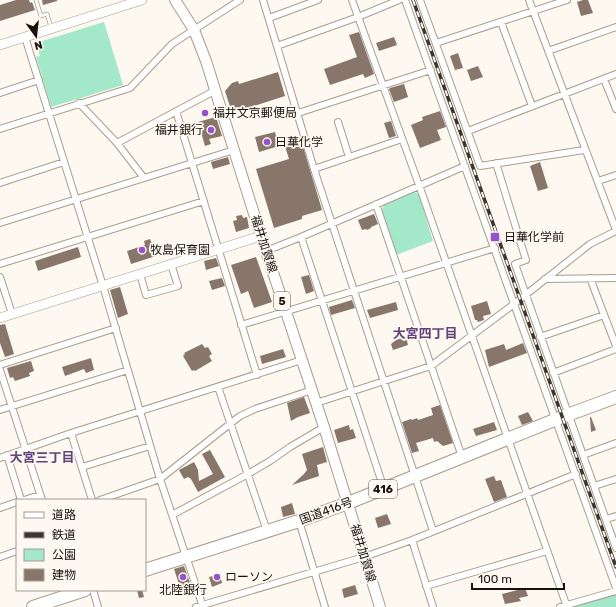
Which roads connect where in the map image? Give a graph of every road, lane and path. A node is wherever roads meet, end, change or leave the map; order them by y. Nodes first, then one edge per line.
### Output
1 (36, 0) edge
2 (142, 0) edge
3 (176, 0) edge
4 (240, 0) edge
5 (263, 0) edge
6 (318, 0) edge
7 (352, 0) edge
8 (399, 0) edge
9 (405, 0) edge
10 (420, 0) edge
11 (529, 0) edge
12 (567, 0) edge
13 (533, 12) junction
14 (358, 17) junction
15 (269, 18) junction
16 (501, 22) junction
17 (616, 27) edge
18 (51, 29) junction
19 (194, 30) junction
20 (25, 37) junction
21 (436, 43) junction
22 (0, 45) edge
23 (277, 46) junction
24 (548, 51) junction
25 (431, 70) junction
26 (616, 74) edge
27 (604, 79) junction
28 (39, 80) junction
29 (383, 86) junction
30 (216, 90) junction
31 (0, 93) edge
32 (564, 94) junction
33 (79, 103) junction
34 (532, 106) junction
35 (616, 110) edge
36 (176, 111) junction
37 (49, 113) junction
38 (298, 113) junction
39 (338, 122) dead end
40 (0, 128) edge
41 (468, 131) junction
42 (402, 139) junction
43 (117, 143) junction
44 (234, 150) junction
45 (584, 150) junction
46 (349, 157) junction
47 (64, 162) junction
48 (192, 163) junction
49 (496, 164) junction
50 (465, 166) junction
51 (314, 169) junction
52 (616, 175) edge
53 (144, 178) junction
54 (598, 180) junction
55 (0, 183) edge
56 (419, 185) junction
57 (76, 199) junction
58 (204, 201) junction
59 (376, 204) junction
60 (0, 223) edge
61 (332, 223) junction
62 (616, 231) edge
63 (261, 236) junction
64 (88, 237) junction
65 (301, 237) junction
66 (495, 248) junction
67 (218, 249) junction
68 (266, 251) junction
69 (446, 263) junction
70 (0, 264) edge
71 (171, 264) junction
72 (140, 274) junction
73 (0, 277) edge
74 (401, 277) junction
75 (590, 278) junction
76 (616, 278) edge
77 (545, 279) junction
78 (103, 286) junction
79 (355, 291) junction
80 (525, 295) junction
81 (322, 301) junction
82 (514, 304) junction
83 (286, 311) junction
84 (12, 314) junction
85 (604, 314) junction
86 (0, 318) edge
87 (242, 325) junction
88 (116, 328) junction
89 (472, 335) junction
90 (540, 337) junction
91 (616, 348) edge
92 (302, 360) junction
93 (0, 365) edge
94 (431, 366) junction
95 (0, 370) edge
96 (128, 370) junction
97 (553, 373) junction
98 (257, 375) junction
99 (384, 381) junction
100 (218, 387) junction
101 (312, 390) junction
102 (352, 391) junction
103 (616, 397) edge
104 (316, 403) junction
105 (12, 406) junction
106 (0, 410) edge
107 (140, 412) junction
108 (568, 414) junction
109 (555, 420) junction
110 (231, 423) junction
111 (324, 427) junction
112 (71, 434) junction
113 (508, 439) junction
114 (616, 443) edge
115 (150, 446) junction
116 (25, 450) junction
117 (583, 455) junction
118 (3, 456) edge
119 (462, 457) junction
120 (82, 467) junction
121 (248, 474) junction
122 (576, 474) junction
123 (415, 476) junction
124 (160, 479) junction
125 (616, 479) edge
126 (594, 486) junction
127 (384, 489) junction
128 (527, 494) junction
129 (41, 497) edge
130 (22, 499) edge
131 (28, 499) edge
132 (92, 499) edge
133 (103, 499) edge
134 (16, 502) edge
135 (348, 503) junction
136 (0, 508) edge
137 (172, 515) junction
138 (616, 516) edge
139 (606, 519) junction
140 (299, 521) junction
141 (267, 531) junction
142 (433, 531) junction
143 (412, 540) junction
144 (616, 548) edge
145 (16, 551) edge
146 (547, 551) junction
147 (0, 557) edge
148 (187, 557) junction
149 (364, 557) junction
150 (146, 570) edge
151 (315, 572) junction
152 (426, 586) junction
153 (616, 590) edge
154 (93, 591) edge
155 (71, 592) edge
156 (200, 606) edge
157 (567, 606) edge
158 (33, 607) edge
159 (98, 607) edge
160 (326, 607) edge
161 (380, 607) edge
162 (433, 607) edge
163 (560, 607) edge

1 - 18 lane
2 - 18 street
3 - 19 main road, 福井加賀線 / 5
4 - 19 street
5 - 15 street
6 - 15 street
7 - 14 street
8 - 14 street
9 - 25 street
10 - 21 street
11 - 13 street
12 - 13 street
13 - 16 street
13 - 24 street
14 - 23 street
14 - 29 street
15 - 23 street
16 - 21 street
16 - 34 street
17 - 24 street
18 - 20 street
19 - 30 main road, 福井加賀線 / 5
19 - 33 street
20 - 22 street
20 - 28 street
21 - 41 street
23 - 38 street
24 - 32 street
25 - 29 street
25 - 50 street
26 - 27 street
27 - 32 street
27 - 35 street
28 - 31 street
28 - 37 street
29 - 38 street
29 - 42 street
30 - 36 street
30 - 44 main road, 福井加賀線 / 5
32 - 34 street
32 - 45 street
33 - 37 street
33 - 43 street
34 - 41 street
36 - 43 street
36 - 48 street
37 - 40 street
37 - 47 street
38 - 51 street
39 - 46 street
41 - 49 street
42 - 46 street
42 - 56 street
43 - 53 street
44 - 48 street
44 - 63 main road, 福井加賀線 / 5
45 - 49 street
45 - 54 street
46 - 51 street
47 - 55 street
47 - 57 street
48 - 53 street
48 - 58 street
49 - 80 street
50 - 56 street
50 - 66 street
51 - 61 street
52 - 54 street
53 - 57 street
54 - 62 street
56 - 59 street
56 - 69 street
57 - 60 street
57 - 64 street
58 - 64 street
58 - 67 street
59 - 61 street
59 - 74 street
61 - 65 street
61 - 79 street
62 - 77 street
63 - 67 street
63 - 68 main road, 福井加賀線 / 5
64 - 70 street
64 - 78 street
65 - 68 street
65 - 81 street
66 - 69 street
66 - 82 street
67 - 71 street
67 - 87 street
68 - 83 main road, 福井加賀線 / 5
69 - 74 street
69 - 89 street
71 - 72 street
71 - 72 street
72 - 78 street
73 - 84 street
74 - 79 street
74 - 94 street
75 - 76 street
75 - 77 street
75 - 85 street
77 - 80 street
78 - 84 street
78 - 88 street
79 - 81 street
79 - 99 street
80 - 82 street
80 - 90 street
81 - 83 street
81 - 102 street
82 - 89 street
82 - 109 street
83 - 87 street
83 - 92 main road, 福井加賀線 / 5
84 - 86 street
85 - 90 street
85 - 91 street
87 - 98 street
88 - 93 street
88 - 96 street
89 - 94 street
89 - 113 street
90 - 97 street
91 - 97 street
92 - 98 street
92 - 101 main road, 福井加賀線 / 5
94 - 99 street
94 - 119 street
95 - 105 street
96 - 105 street
96 - 107 street
97 - 108 street
98 - 100 street
99 - 102 street
99 - 123 street
100 - 107 street
100 - 110 street
101 - 104 main road, 福井加賀線 / 5
101 - 110 street
102 - 104 street
102 - 127 street
103 - 108 highway, 国道416号 / 416
104 - 111 main road, 福井加賀線 / 5
105 - 106 street
105 - 116 street
107 - 112 street
107 - 115 street
108 - 109 highway, 国道416号 / 416
108 - 117 street
109 - 113 highway, 国道416号 / 416
109 - 122 street
110 - 121 street
110 - 124 street
111 - 121 street
111 - 135 main road, 福井加賀線 / 5
112 - 116 street
112 - 120 street
113 - 119 highway, 国道416号 / 416
113 - 128 street
114 - 117 street
115 - 120 street
115 - 124 street
116 - 118 street
116 - 129 street
117 - 126 street
118 - 130 street
119 - 123 highway, 国道416号 / 416
120 - 132 street
121 - 137 street
121 - 141 street
122 - 128 street
122 - 153 street
123 - 127 highway, 国道416号 / 416
123 - 142 street
124 - 133 street
124 - 137 street
125 - 126 street
126 - 139 street
127 - 135 highway, 国道416号 / 416
128 - 142 street
128 - 146 street
129 - 131 street
134 - 136 street
135 - 140 highway, 国道416号 / 416
135 - 149 main road, 福井加賀線 / 5
137 - 148 street
138 - 139 street
139 - 144 street
140 - 141 highway, 国道416号 / 416
140 - 151 street
141 - 148 highway, 国道416号 / 416
142 - 143 street
143 - 149 street
143 - 152 street
145 - 147 street
146 - 152 street
146 - 157 street
148 - 150 highway, 国道416号 / 416
148 - 156 street
149 - 151 street
149 - 161 main road, 福井加賀線 / 5
151 - 156 street
151 - 160 street
152 - 162 street
153 - 157 street
154 - 159 street
155 - 158 highway
157 - 163 street

